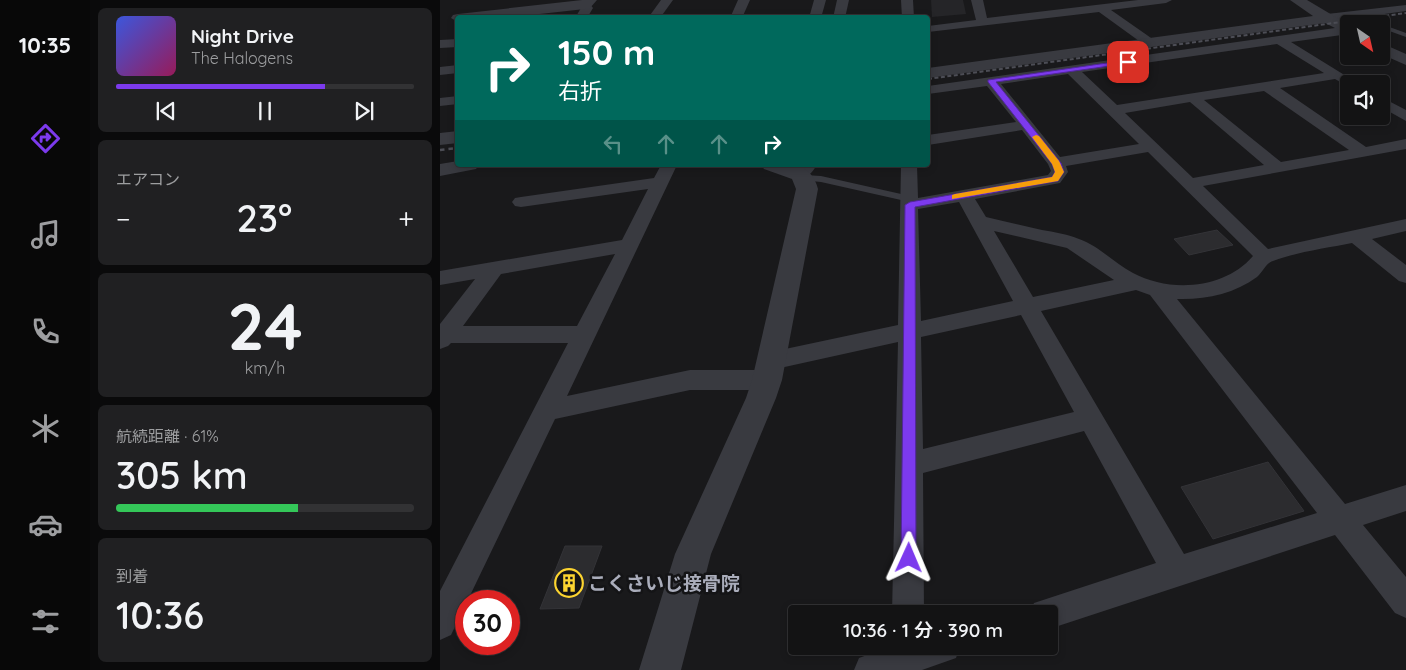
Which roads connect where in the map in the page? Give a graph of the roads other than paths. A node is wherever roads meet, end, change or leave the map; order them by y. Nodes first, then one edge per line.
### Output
1 (667, 0) edge
2 (744, 0) edge
3 (820, 0) edge
4 (843, 0) edge
5 (908, 0) edge
6 (977, 0) edge
7 (1166, 0) edge
8 (1297, 0) edge
9 (587, 4) edge
10 (1102, 8) junction
11 (1406, 8) edge
12 (486, 15) edge
13 (656, 15) edge
14 (737, 15) edge
15 (816, 15) edge
16 (840, 15) edge
17 (908, 15) edge
18 (455, 18) edge
19 (1326, 18) junction
20 (440, 19) edge
21 (982, 22) junction
22 (1406, 22) edge
23 (1390, 25) edge
24 (1340, 26) edge
25 (930, 29) edge
26 (1390, 29) edge
27 (1340, 32) edge
28 (1406, 35) edge
29 (1279, 40) junction
30 (455, 43) edge
31 (1150, 43) junction
32 (440, 44) edge
33 (1390, 52) edge
34 (1406, 60) edge
35 (455, 69) edge
36 (1072, 70) junction
37 (440, 71) edge
38 (930, 73) edge
39 (1337, 75) junction
40 (1340, 77) edge
41 (991, 81) junction
42 (1267, 86) junction
43 (930, 90) edge
44 (1193, 98) junction
45 (455, 100) edge
46 (440, 102) edge
47 (1390, 106) edge
48 (1114, 110) junction
49 (1406, 116) edge
50 (1026, 125) junction
51 (455, 137) edge
52 (440, 139) edge
53 (930, 140) edge
54 (1406, 144) edge
55 (1151, 147) junction
56 (1363, 152) junction
57 (1056, 163) junction
58 (457, 167) edge
59 (780, 167) edge
60 (909, 167) edge
61 (1278, 168) junction
62 (440, 170) edge
63 (805, 173) edge
64 (665, 174) edge
65 (1188, 184) junction
66 (964, 196) junction
67 (521, 202) dead end
68 (910, 202) junction
69 (978, 221) junction
70 (1406, 225) edge
71 (1356, 236) junction
72 (629, 245) junction
73 (1264, 256) junction
74 (494, 269) junction
75 (1406, 276) edge
76 (440, 278) edge
77 (1146, 286) junction
78 (1026, 307) junction
79 (908, 333) junction
80 (584, 335) junction
81 (442, 337) edge
82 (769, 371) junction
83 (548, 410) junction
84 (1089, 420) junction
85 (910, 464) junction
86 (1406, 498) edge
87 (1341, 520) junction
88 (1177, 571) junction
89 (1406, 602) edge
90 (908, 605) edge
91 (1058, 610) edge
92 (440, 624) edge
93 (902, 655) edge
94 (660, 670) edge
95 (870, 670) edge

1 - 13 street
2 - 14 street
3 - 15 street
4 - 16 street
5 - 17 street
6 - 21 street
7 - 10 street
8 - 19 street
9 - 12 street
10 - 21 street
10 - 31 street
11 - 19 street
18 - 20 street
19 - 24 street
19 - 31 street
21 - 25 street
22 - 23 street
26 - 28 lane
27 - 29 street
29 - 36 street
29 - 39 street
30 - 32 street
31 - 38 street
33 - 34 street
35 - 37 street
36 - 41 street
36 - 48 street
39 - 40 street
39 - 42 street
41 - 43 street
41 - 50 street
42 - 44 street
42 - 56 street
44 - 48 street
44 - 61 street
45 - 46 street
47 - 49 street
48 - 55 street
50 - 53 street
50 - 57 street
51 - 52 street
54 - 56 street
55 - 57 street
55 - 65 street
56 - 61 street
57 - 66 street
58 - 62 street
59 - 63 street
60 - 68 street
61 - 65 street
63 - 68 lane
63 - 82 street
64 - 67 street
64 - 72 street
65 - 73 street
66 - 68 street
66 - 69 street
68 - 79 street
69 - 77 street
69 - 78 street
70 - 71 street
71 - 73 street
71 - 75 street
72 - 74 street
72 - 80 street
73 - 77 street
74 - 76 street
74 - 81 street
77 - 78 street
77 - 87 street
78 - 79 street
78 - 84 street
79 - 82 street
79 - 85 street
80 - 81 street
80 - 83 street
82 - 83 street
82 - 94 street
83 - 92 street
84 - 85 street
84 - 88 street
85 - 90 street
86 - 87 street
87 - 88 street
87 - 89 street
88 - 91 street
93 - 95 street

